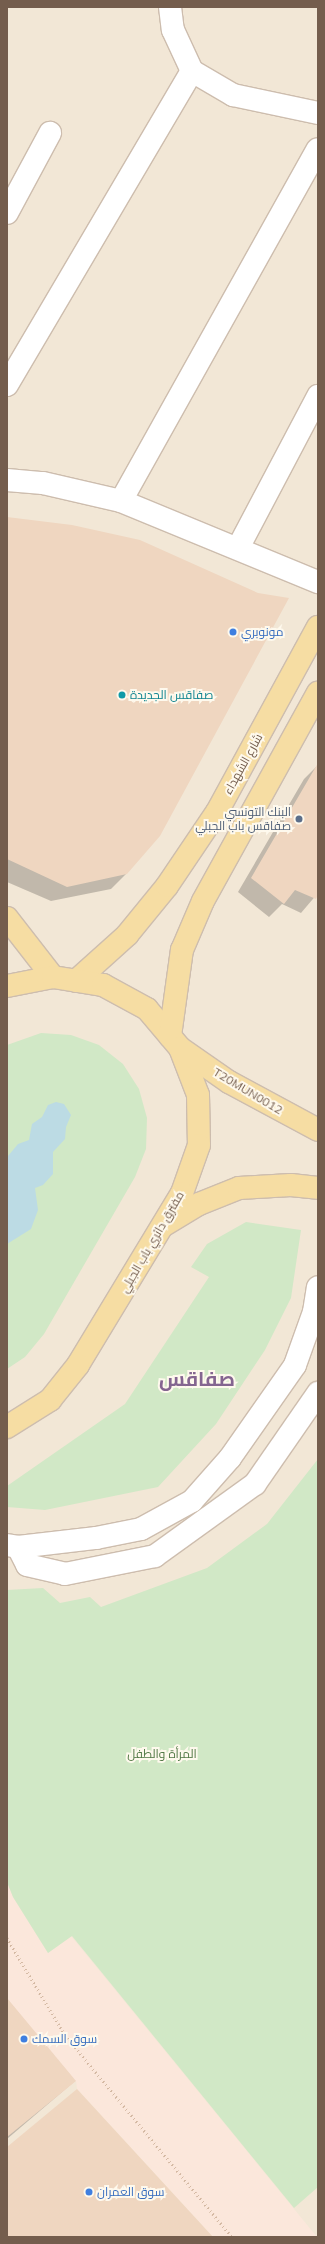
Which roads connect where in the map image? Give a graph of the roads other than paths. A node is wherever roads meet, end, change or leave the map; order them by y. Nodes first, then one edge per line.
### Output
1 (170, 7) edge
2 (192, 71) junction
3 (318, 113) edge
4 (50, 133) dead end
5 (318, 149) edge
6 (7, 213) edge
7 (7, 385) edge
8 (318, 396) edge
9 (7, 480) edge
10 (121, 501) junction
11 (238, 548) junction
12 (318, 582) edge
13 (318, 627) edge
14 (318, 693) edge
15 (7, 918) edge
16 (53, 977) junction
17 (76, 981) junction
18 (7, 986) edge
19 (175, 1042) junction
20 (318, 1130) edge
21 (318, 1188) edge
22 (163, 1225) junction
23 (318, 1286) edge
24 (318, 1393) edge
25 (9, 1427) edge
26 (12, 1546) edge

1 - 2 street
2 - 3 street
2 - 7 street
4 - 6 street
5 - 10 street
8 - 11 street
9 - 10 street
10 - 11 street
11 - 12 street
13 - 17 main road, شارع الشهداء
14 - 19 main road
15 - 16 main road
16 - 17 main road, مفترق دائري باب الجبلي
16 - 18 main road, مفترق دائري باب الجبلي
17 - 19 main road, مفترق دائري باب الجبلي
19 - 20 main road, T20MUN0012
19 - 22 main road, مفترق دائري باب الجبلي
21 - 22 main road
22 - 25 main road, مفترق دائري باب الجبلي
23 - 26 street
24 - 26 street

